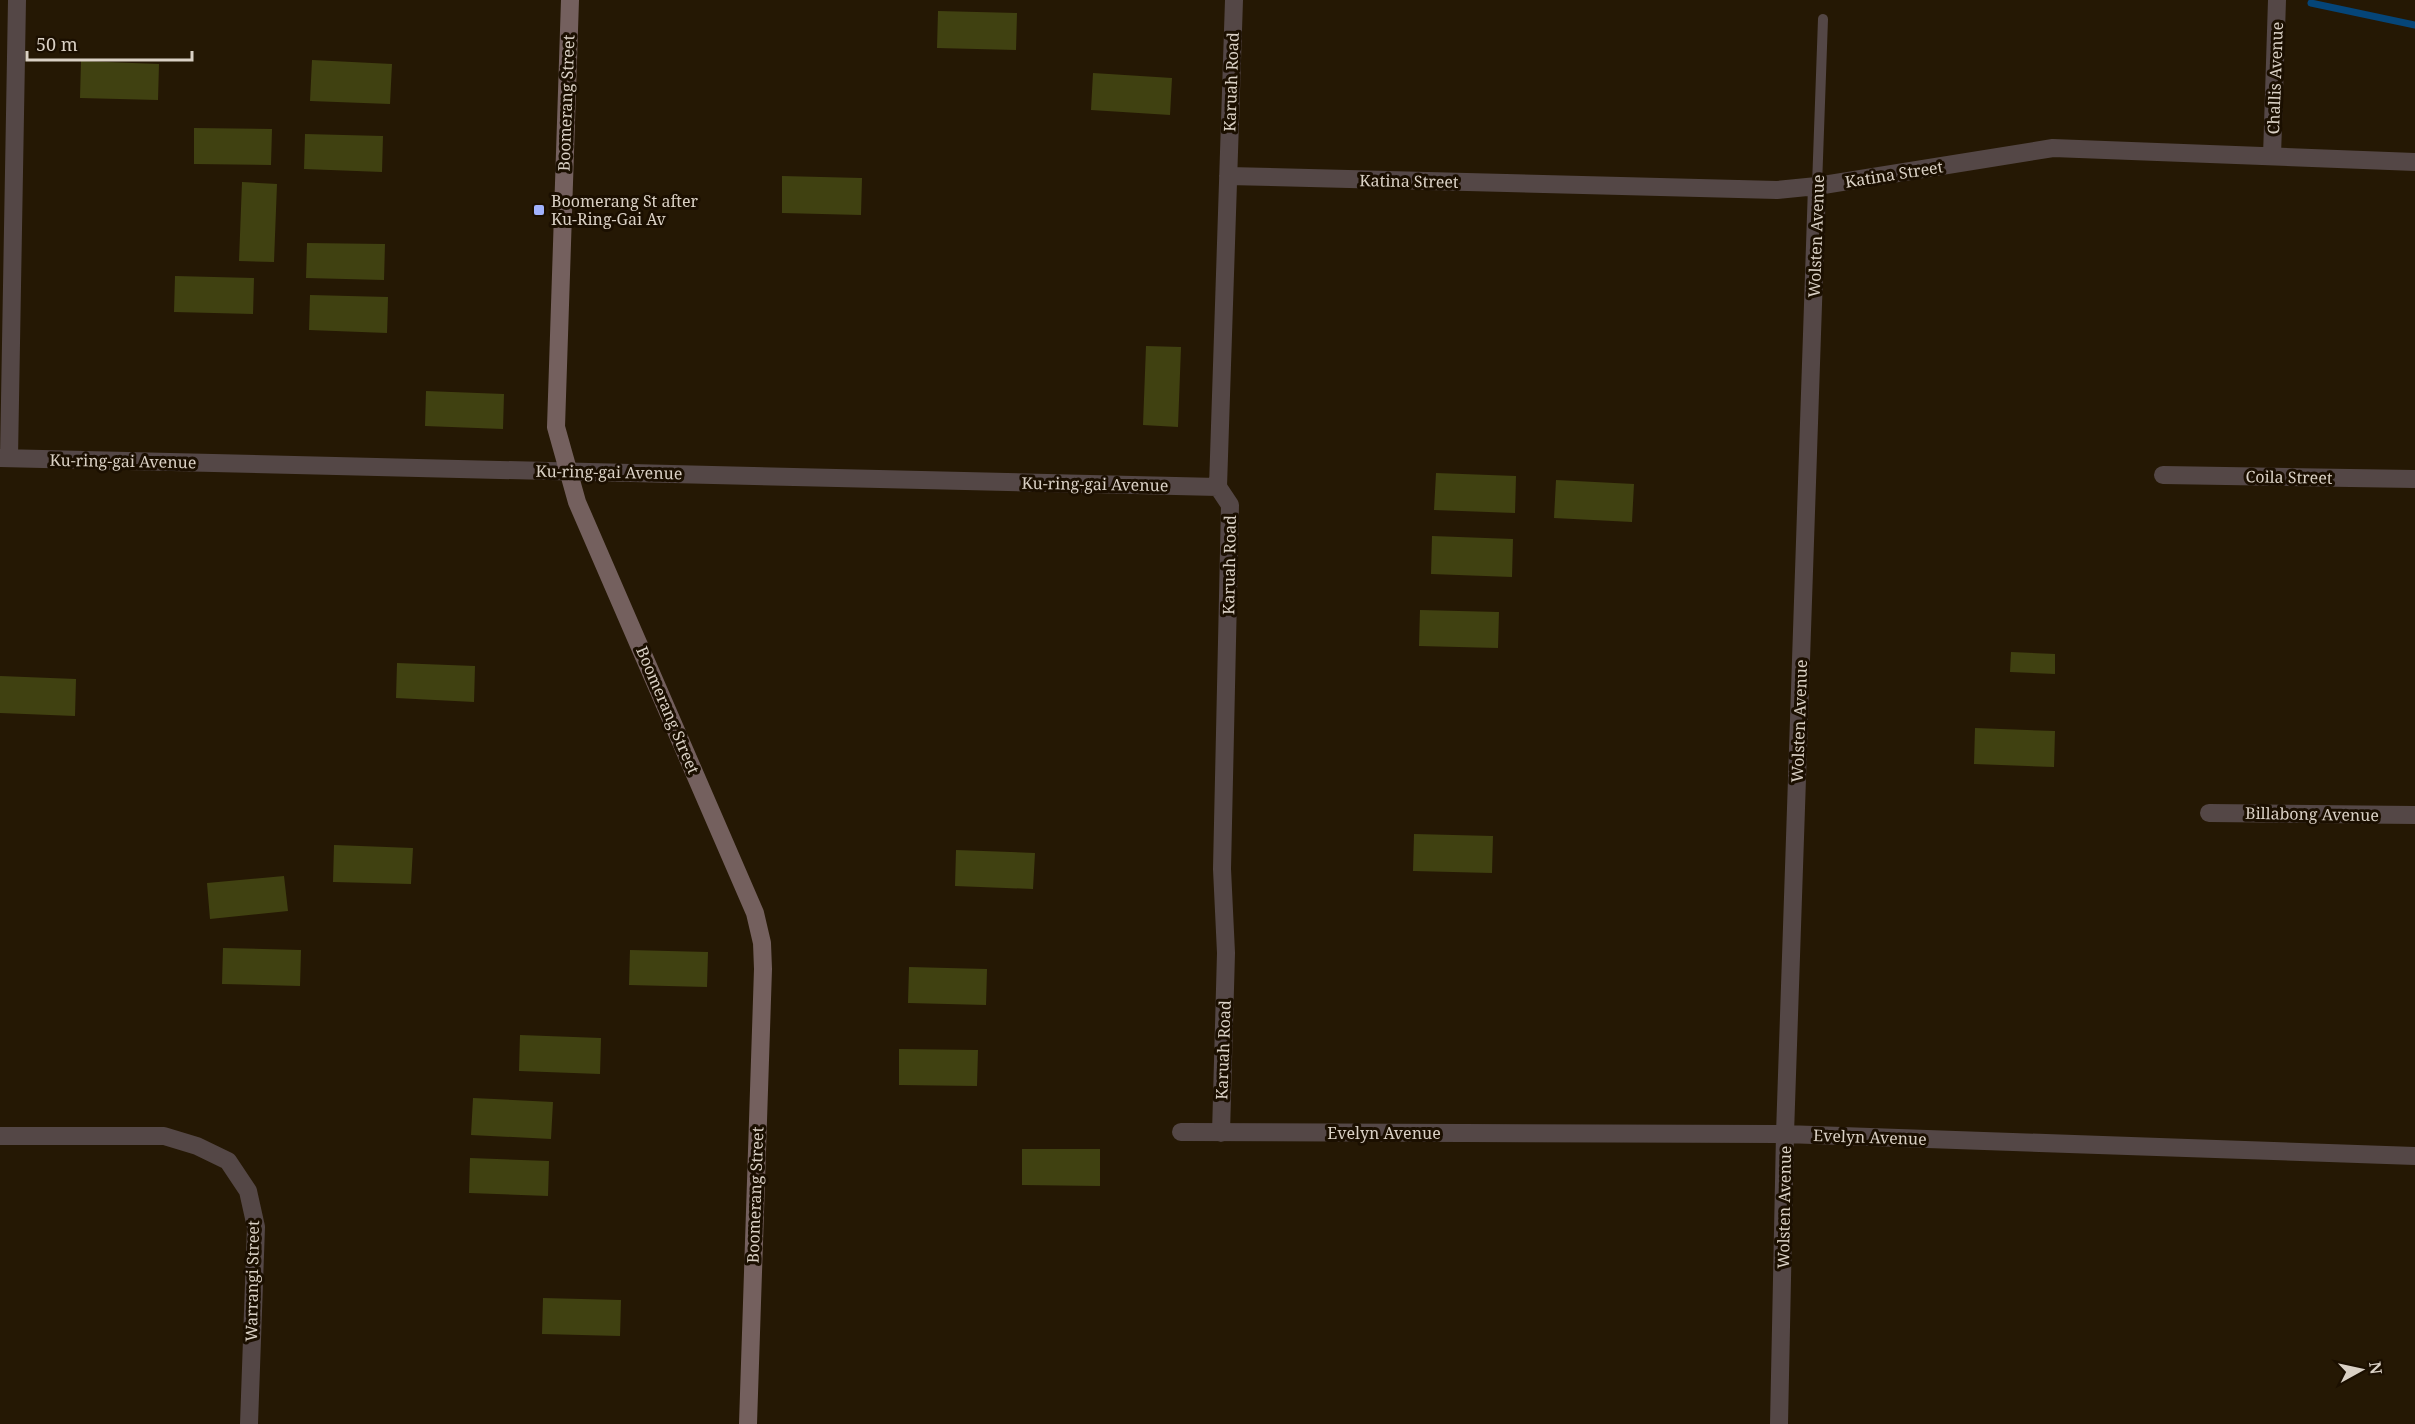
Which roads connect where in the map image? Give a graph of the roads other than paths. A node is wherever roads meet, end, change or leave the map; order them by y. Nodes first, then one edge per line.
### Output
1 (17, 0) edge
2 (570, 0) edge
3 (1234, 0) edge
4 (2277, 0) edge
5 (1823, 19) dead end
6 (2272, 156) junction
7 (2415, 162) edge
8 (1228, 176) junction
9 (1817, 186) junction
10 (4, 458) edge
11 (566, 471) junction
12 (2163, 476) dead end
13 (2415, 480) edge
14 (1218, 487) junction
15 (2209, 813) dead end
16 (2415, 815) edge
17 (1181, 1132) dead end
18 (1221, 1132) junction
19 (1785, 1134) junction
20 (0, 1136) edge
21 (2415, 1156) edge
22 (249, 1424) edge
23 (748, 1424) edge
24 (1779, 1424) edge

1 - 10 street
2 - 11 street, Boomerang Street
3 - 8 street, Karuah Road
4 - 6 street, Challis Avenue
5 - 9 lane, Wolsten Avenue
6 - 7 street, Katina Street
6 - 9 street, Katina Street
8 - 9 street, Katina Street
8 - 14 street, Karuah Road
9 - 19 street, Wolsten Avenue
10 - 11 street, Ku-ring-gai Avenue
11 - 14 street, Ku-ring-gai Avenue
11 - 23 street, Boomerang Street
12 - 13 street, Coila Street
14 - 18 street, Karuah Road
15 - 16 street, Billabong Avenue
17 - 18 street, Evelyn Avenue
18 - 19 street, Evelyn Avenue
19 - 21 street, Evelyn Avenue
19 - 24 street, Wolsten Avenue
20 - 22 street, Warrangi Street

